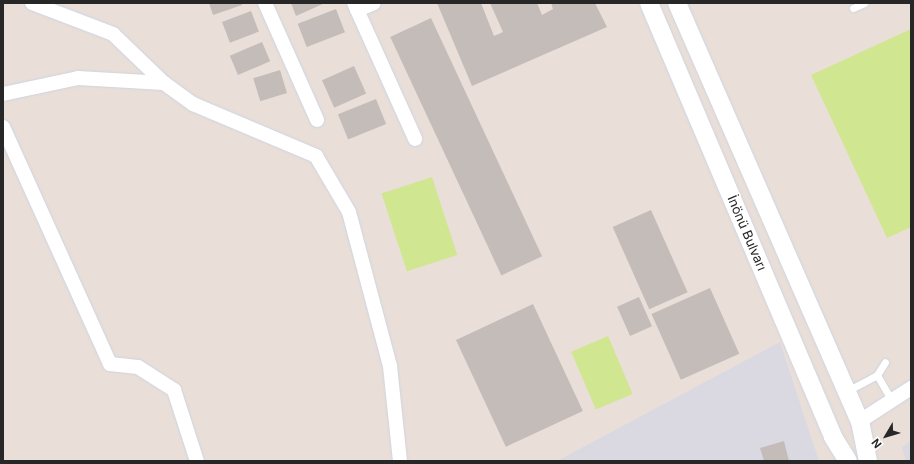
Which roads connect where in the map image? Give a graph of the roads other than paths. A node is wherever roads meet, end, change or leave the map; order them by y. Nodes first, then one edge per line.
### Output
1 (32, 3) edge
2 (265, 3) edge
3 (374, 3) edge
4 (649, 3) edge
5 (677, 3) edge
6 (864, 3) edge
7 (356, 7) edge
8 (852, 8) dead end
9 (164, 83) junction
10 (3, 94) edge
11 (317, 120) dead end
12 (3, 127) edge
13 (415, 139) dead end
14 (885, 362) dead end
15 (877, 376) junction
16 (911, 388) edge
17 (847, 391) junction
18 (892, 401) junction
19 (860, 421) junction
20 (197, 461) edge
21 (400, 461) edge
22 (848, 461) edge
23 (868, 461) edge

1 - 9 street
2 - 11 street
3 - 7 street
4 - 22 street, İnönü Bulvarı
5 - 17 street
6 - 8 lane
7 - 13 street
9 - 10 street
9 - 21 street
12 - 20 street
14 - 15 lane
15 - 17 lane
15 - 18 lane
16 - 18 street
17 - 19 street
18 - 19 street
19 - 23 street

